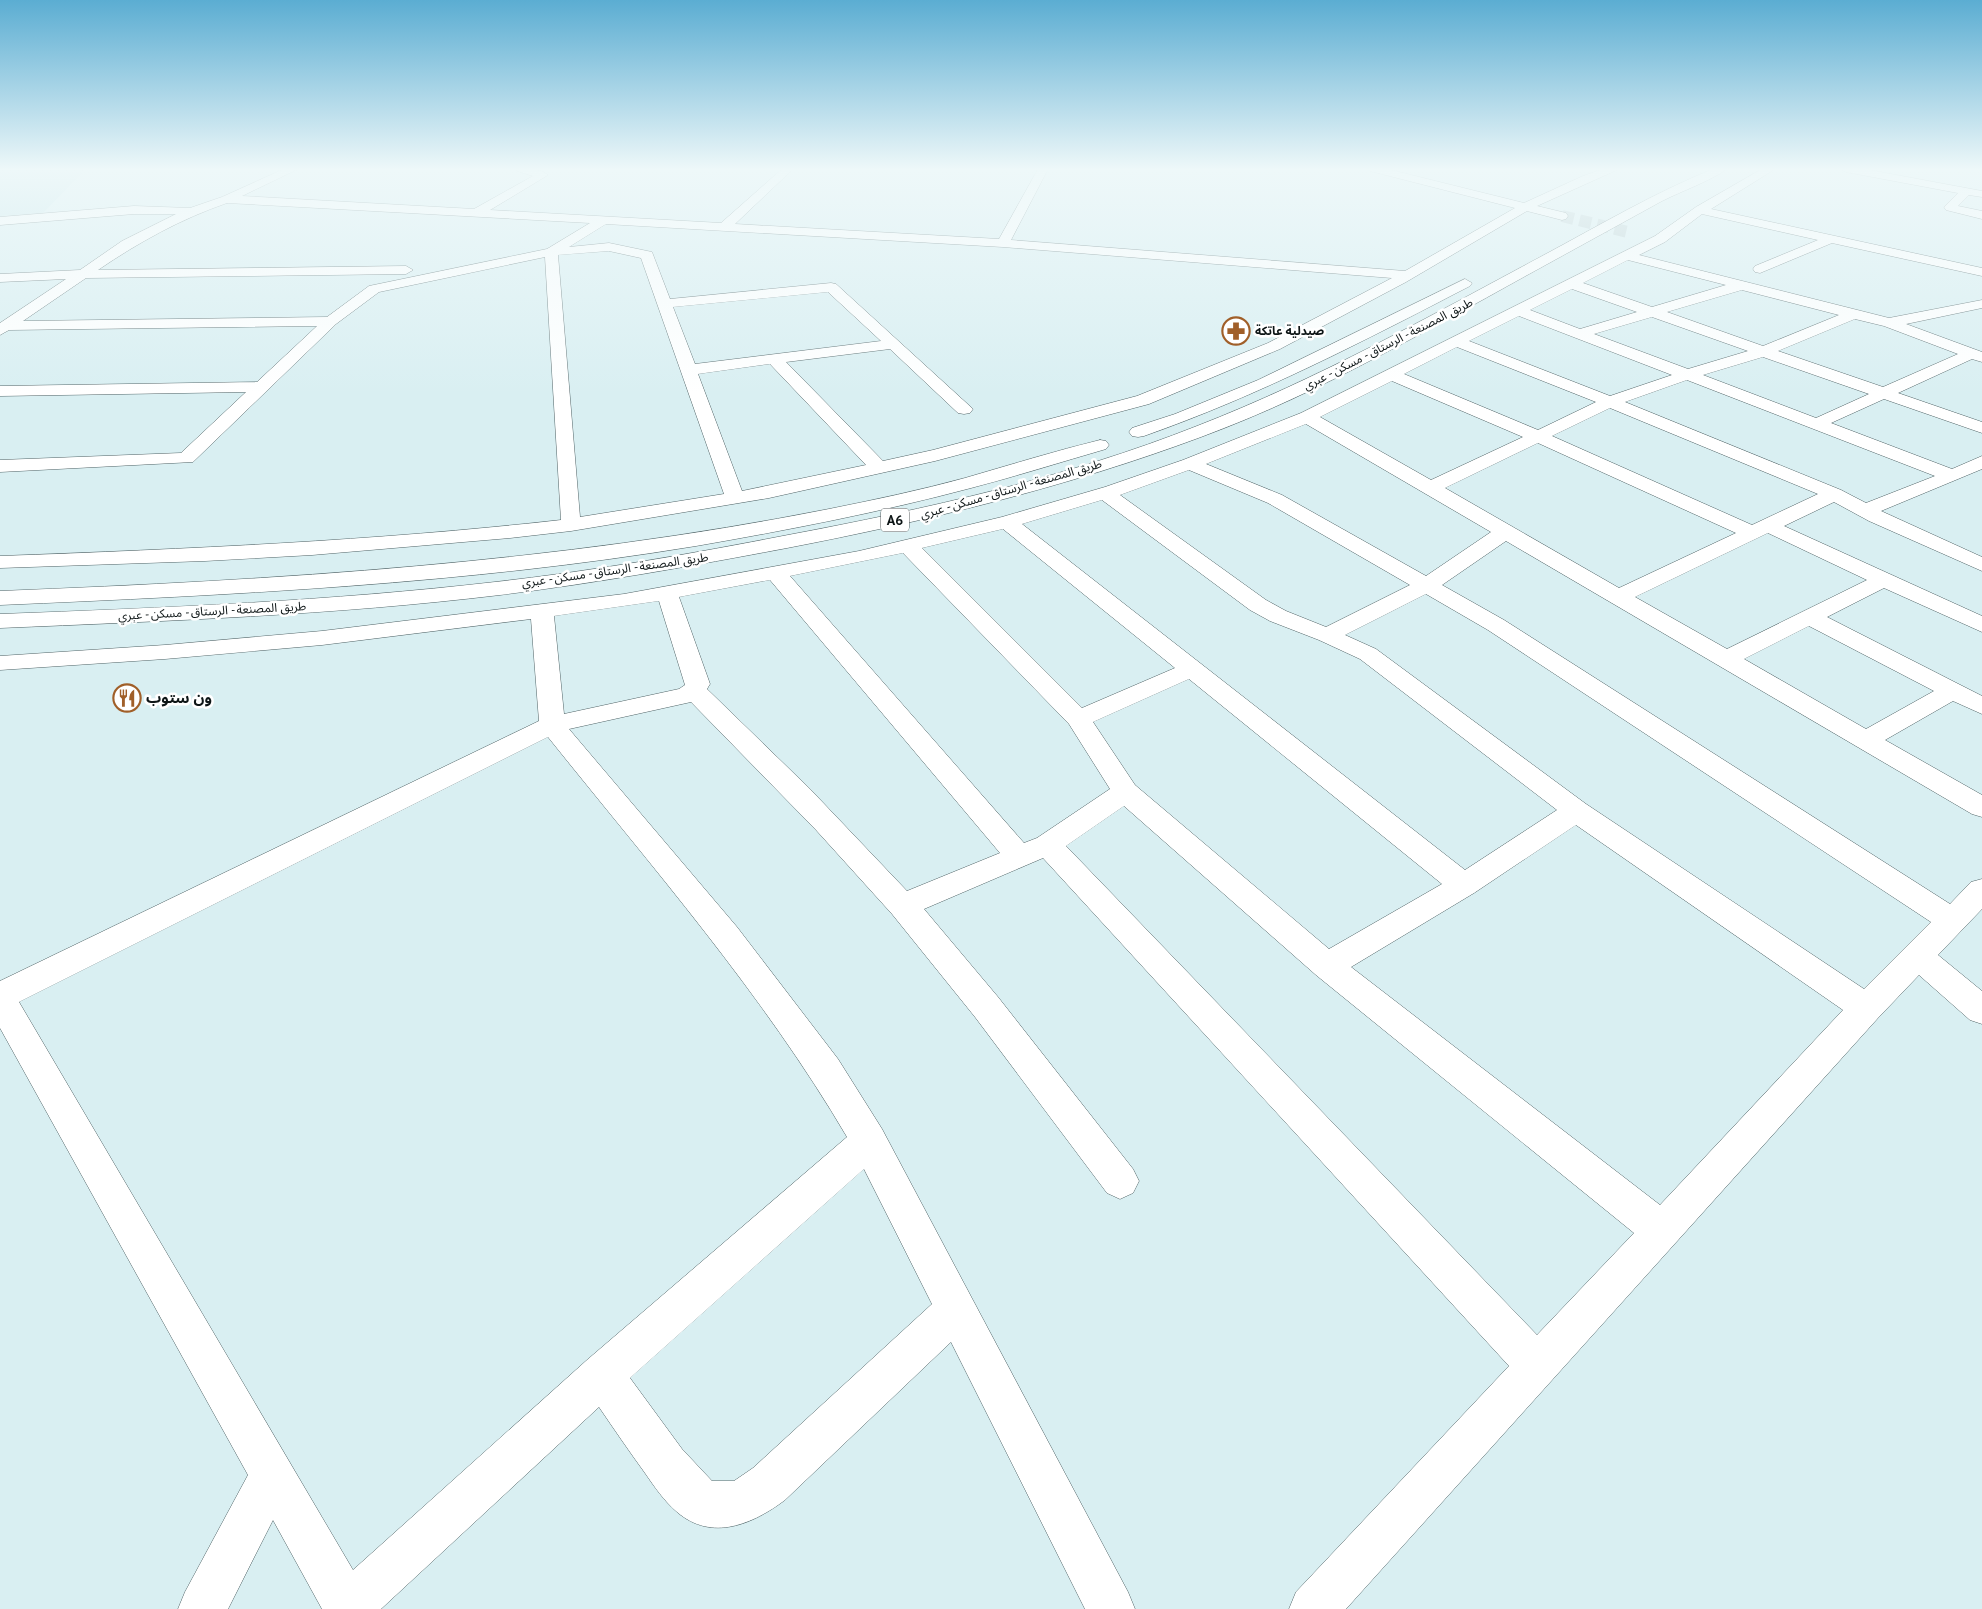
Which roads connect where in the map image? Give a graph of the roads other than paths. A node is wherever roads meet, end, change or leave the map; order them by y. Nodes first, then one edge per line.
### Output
1 (127, 244) edge
2 (564, 244) edge
3 (1017, 244) edge
4 (1459, 244) edge
5 (1540, 244) edge
6 (1574, 244) tunnel mouth
7 (1650, 244) edge
8 (1818, 244) edge
9 (1853, 244) edge
10 (551, 252) junction
11 (1627, 256) junction
12 (463, 269) junction
13 (1760, 269) dead end
14 (1982, 272) edge
15 (82, 274) junction
16 (1407, 275) junction
17 (0, 278) edge
18 (1572, 284) junction
19 (1742, 285) junction
20 (664, 304) junction
21 (1982, 304) edge
22 (1519, 311) junction
23 (1654, 312) junction
24 (1853, 314) junction
25 (330, 321) junction
26 (1889, 323) junction
27 (2, 327) edge
28 (1579, 334) junction
29 (1457, 342) junction
30 (893, 344) junction
31 (1765, 351) junction
32 (1977, 355) edge
33 (774, 359) junction
34 (689, 370) junction
35 (1392, 374) junction
36 (1686, 374) junction
37 (262, 387) junction
38 (0, 390) edge
39 (1884, 393) junction
40 (1610, 402) junction
41 (964, 409) dead end
42 (1307, 418) junction
43 (1816, 424) junction
44 (1982, 428) edge
45 (1537, 436) junction
46 (1190, 464) junction
47 (0, 466) edge
48 (879, 467) junction
49 (1970, 471) edge
50 (1430, 488) junction
51 (1105, 493) junction
52 (1834, 494) junction
53 (735, 498) junction
54 (1864, 511) junction
55 (1007, 522) junction
56 (571, 524) junction
57 (1760, 529) junction
58 (1505, 532) junction
59 (908, 546) junction
60 (0, 562) edge
61 (1982, 565) edge
62 (776, 574) junction
63 (1885, 579) junction
64 (1426, 586) junction
65 (667, 593) junction
66 (1618, 597) junction
67 (0, 598) edge
68 (542, 612) junction
69 (1809, 617) junction
70 (82, 618) junction
71 (0, 621) edge
72 (1982, 625) edge
73 (1327, 635) junction
74 (0, 638) edge
75 (1726, 659) junction
76 (0, 663) edge
77 (1192, 669) junction
78 (694, 690) junction
79 (1953, 691) junction
80 (1982, 706) edge
81 (1078, 718) junction
82 (552, 725) junction
83 (1865, 740) junction
84 (1125, 792) junction
85 (1982, 807) edge
86 (1576, 811) junction
87 (1034, 851) junction
88 (1464, 885) junction
89 (1982, 890) edge
90 (902, 906) junction
91 (1953, 922) junction
92 (1918, 956) junction
93 (1327, 966) junction
94 (0, 997) edge
95 (1866, 1008) junction
96 (1982, 1010) edge
97 (869, 1141) junction
98 (1120, 1181) dead end
99 (1661, 1230) junction
100 (957, 1309) junction
101 (1537, 1365) junction
102 (602, 1375) junction
103 (272, 1476) junction
104 (348, 1608) edge
105 (202, 1609) edge
106 (1112, 1609) edge
107 (1313, 1609) edge

1 - 15 main road
2 - 10 main road
3 - 16 main road
4 - 16 main road
5 - 67 main road, طريق المصنعة - الرستاق - مسكن - عبري / A6
6 - 70 main road, طريق المصنعة - الرستاق - مسكن - عبري / A6
7 - 11 main road
8 - 13 main road
9 - 14 main road
10 - 12 main road
10 - 20 main road
10 - 56 main road
11 - 18 main road
11 - 19 main road
12 - 15 main road
12 - 25 main road
15 - 17 main road
15 - 27 main road
16 - 48 main road
18 - 22 main road
18 - 23 main road
19 - 23 main road
19 - 24 main road
20 - 30 main road
20 - 34 main road
21 - 26 main road
22 - 28 main road
22 - 29 main road
23 - 28 main road
23 - 31 main road
24 - 26 main road
24 - 31 main road
25 - 27 main road
25 - 37 main road
26 - 32 main road
28 - 36 main road
29 - 35 main road
29 - 40 main road
30 - 33 main road
30 - 41 main road
31 - 36 main road
31 - 39 main road
32 - 39 main road
33 - 34 main road
33 - 48 main road
34 - 53 main road
35 - 42 main road
35 - 45 main road
36 - 40 main road
36 - 43 main road
37 - 38 main road
37 - 47 main road
39 - 43 main road
39 - 44 main road
40 - 45 main road
40 - 52 main road
42 - 46 main road
42 - 50 main road
43 - 49 main road
45 - 50 main road
45 - 57 main road
46 - 51 main road
46 - 64 main road
48 - 53 main road
49 - 54 main road
50 - 58 main road
51 - 55 main road
51 - 73 main road
52 - 54 main road
52 - 57 main road
53 - 56 main road
54 - 61 main road
55 - 59 main road
55 - 77 main road
56 - 60 main road
57 - 63 main road
57 - 66 main road
58 - 64 main road
58 - 66 main road
59 - 62 main road
59 - 81 main road
62 - 65 main road
62 - 87 main road
63 - 69 main road
63 - 72 main road
64 - 73 main road
64 - 91 main road
65 - 68 main road
65 - 78 main road
66 - 75 main road
68 - 76 main road
68 - 82 main road
69 - 75 main road
69 - 79 main road
70 - 71 main road, طريق المصنعة - الرستاق - مسكن - عبري / A6
70 - 74 main road
73 - 86 main road
75 - 83 main road
77 - 81 main road
77 - 88 main road
78 - 82 main road
78 - 90 main road
79 - 80 main road
79 - 83 main road
81 - 84 main road
82 - 94 main road
82 - 97 main road
83 - 85 main road
84 - 87 main road
84 - 93 main road
86 - 88 main road
86 - 95 main road
87 - 90 main road
87 - 101 main road
88 - 93 main road
89 - 91 main road
90 - 98 main road
91 - 92 main road
92 - 95 main road
92 - 96 main road
93 - 99 main road
94 - 103 main road
95 - 99 main road
97 - 100 main road
97 - 102 main road
99 - 101 main road
100 - 102 main road
100 - 106 main road
101 - 107 main road
102 - 104 main road
103 - 104 main road
103 - 105 main road

